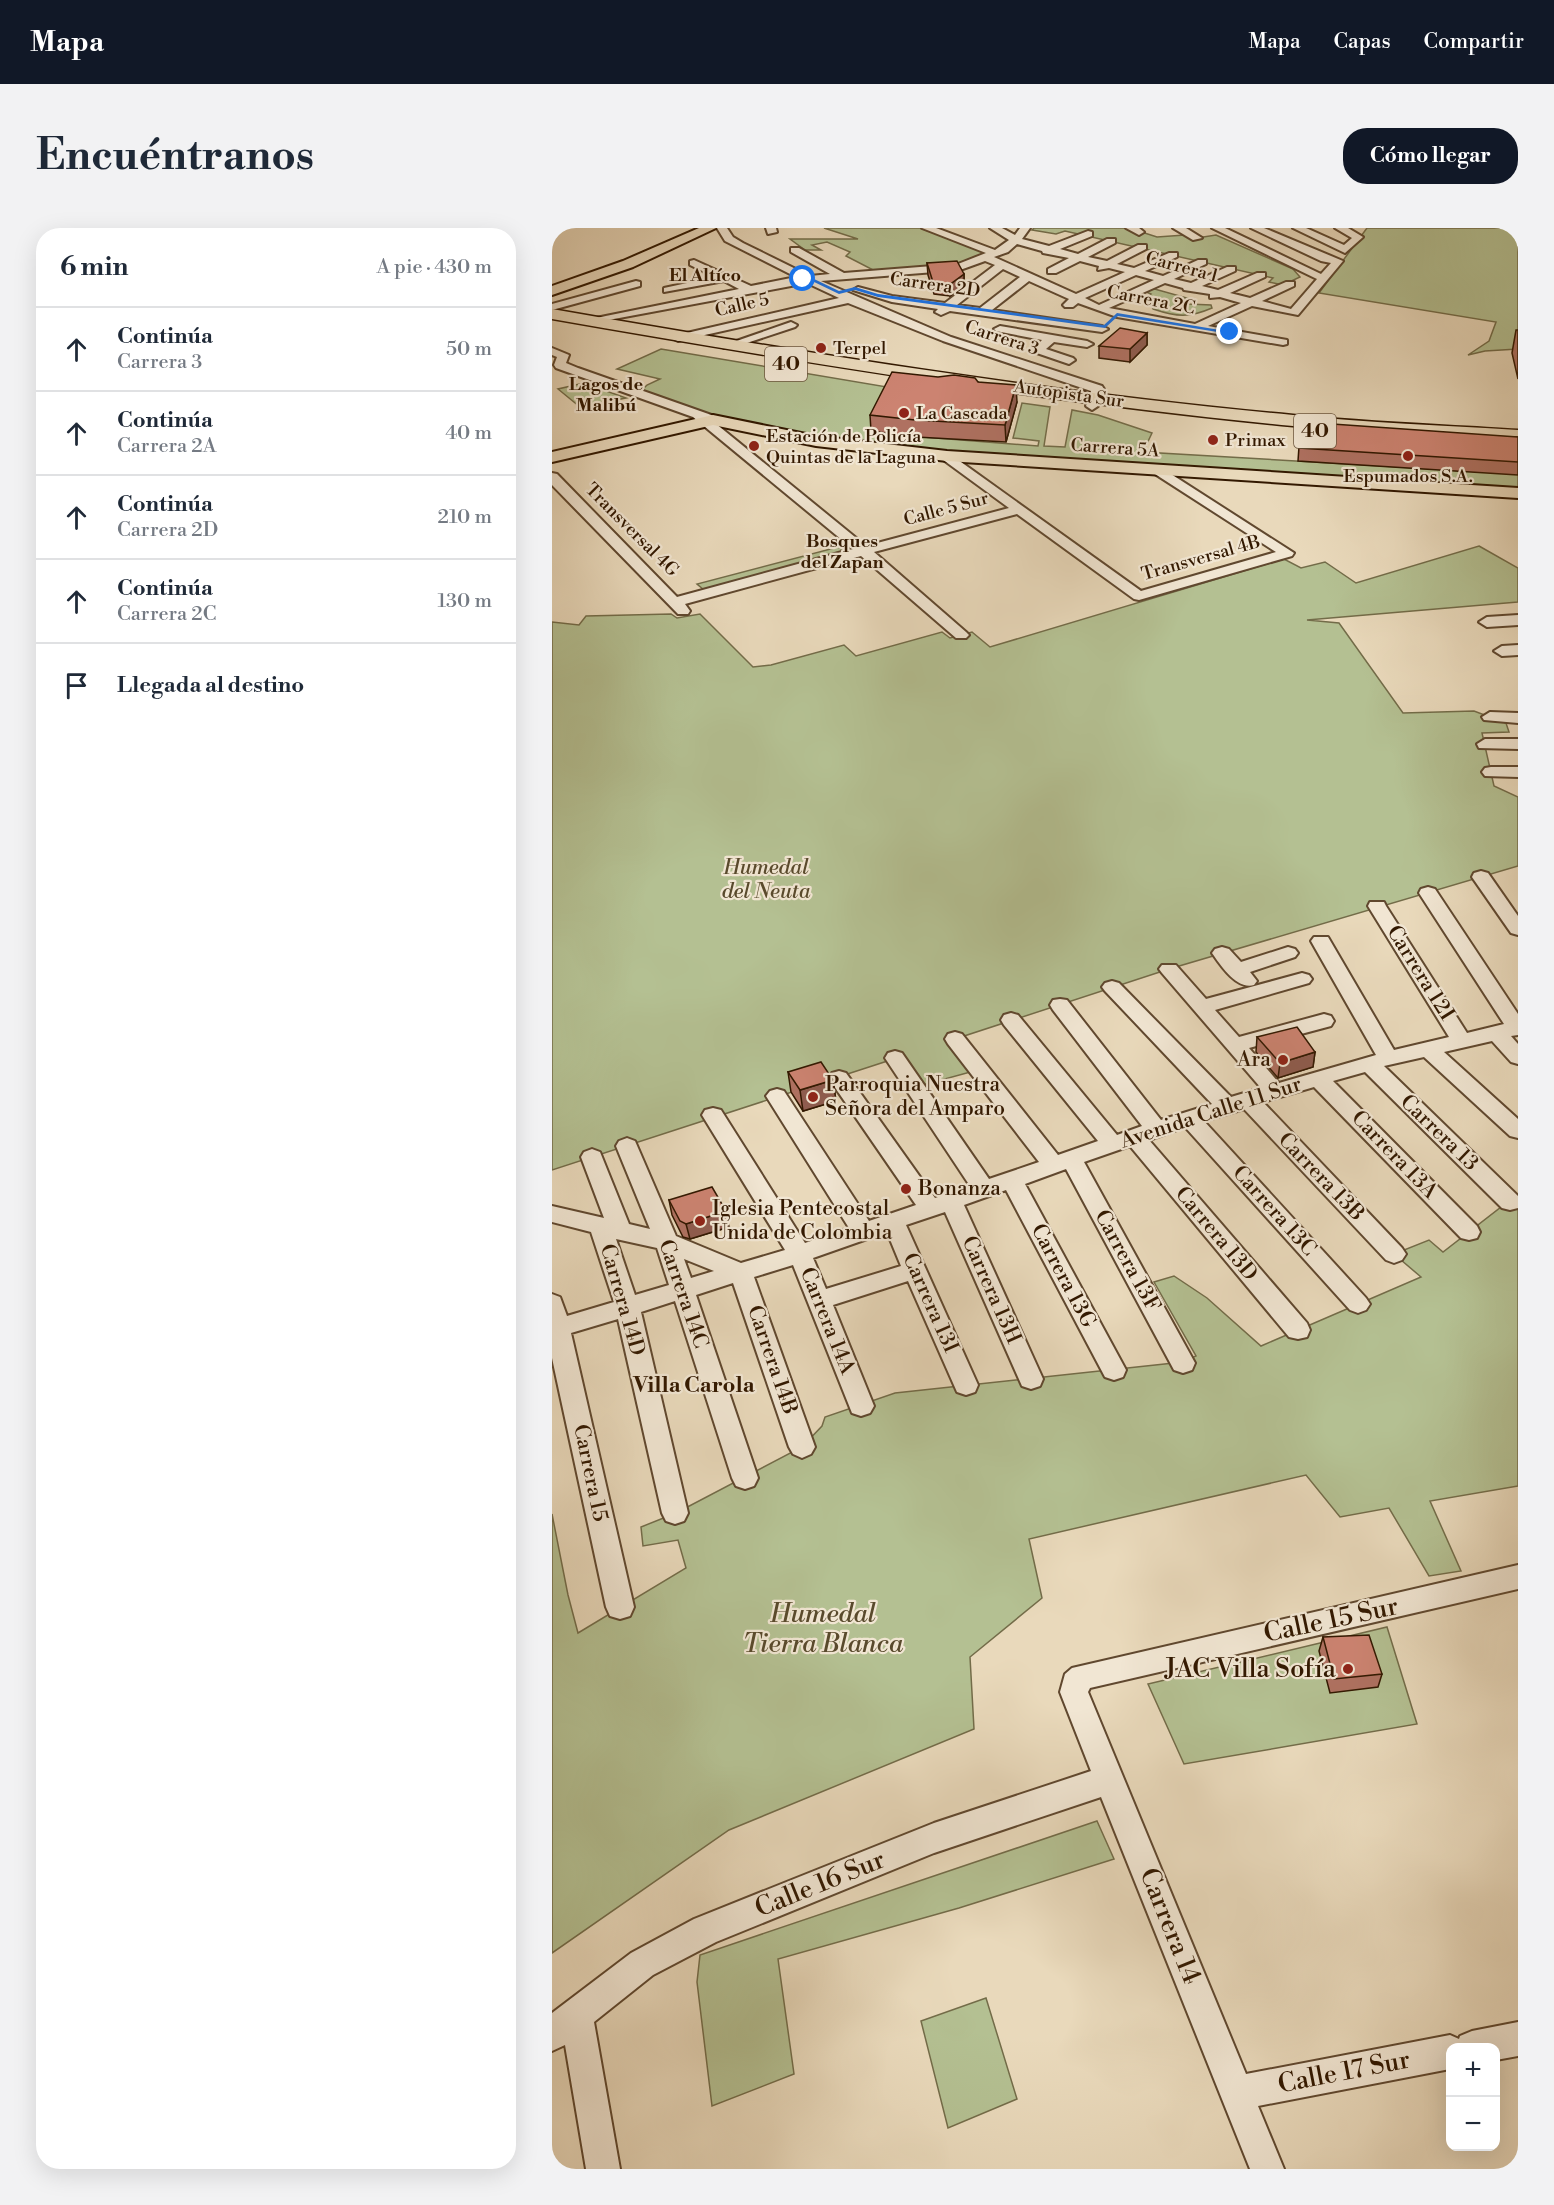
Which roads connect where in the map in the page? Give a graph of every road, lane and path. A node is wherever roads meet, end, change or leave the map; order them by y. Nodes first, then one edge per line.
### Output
1 (710, 228) edge
2 (722, 228) edge
3 (954, 228) edge
4 (994, 228) edge
5 (1025, 228) edge
6 (1178, 228) edge
7 (1217, 228) edge
8 (1291, 228) edge
9 (1322, 228) edge
10 (1340, 228) edge
11 (932, 230) edge
12 (1261, 230) edge
13 (1302, 230) edge
14 (1088, 234) dead end
15 (1197, 238) dead end
16 (1237, 238) junction
17 (1016, 240) junction
18 (1112, 241) dead end
19 (1142, 247) dead end
20 (795, 250) dead end
21 (1050, 250) junction
22 (999, 253) junction
23 (1173, 255) dead end
24 (1078, 257) junction
25 (1202, 262) dead end
26 (694, 263) dead end
27 (1108, 264) junction
28 (1006, 266) junction
29 (1231, 269) dead end
30 (1052, 271) dead end
31 (1096, 272) dead end
32 (1136, 272) junction
33 (1262, 275) dead end
34 (841, 276) junction
35 (1028, 276) junction
36 (724, 278) junction
37 (1323, 278) junction
38 (810, 279) junction
39 (1164, 279) junction
40 (1290, 284) dead end
41 (1193, 286) junction
42 (668, 290) dead end
43 (750, 290) junction
44 (552, 291) edge
45 (1176, 293) dead end
46 (846, 294) junction
47 (1219, 294) junction
48 (1077, 298) junction
49 (697, 300) junction
50 (1202, 302) dead end
51 (1249, 302) junction
52 (1150, 305) dead end
53 (948, 306) junction
54 (552, 307) edge
55 (664, 307) junction
56 (1272, 308) junction
57 (1099, 309) junction
58 (801, 310) junction
59 (832, 311) dead end
60 (983, 311) junction
61 (1020, 313) junction
62 (552, 314) edge
63 (1117, 314) junction
64 (1136, 317) junction
65 (939, 320) dead end
66 (1054, 320) junction
67 (751, 321) junction
68 (591, 322) junction
69 (552, 324) edge
70 (1197, 327) junction
71 (1104, 328) junction
72 (1230, 332) junction
73 (678, 338) junction
74 (1051, 338) junction
75 (1283, 342) dead end
76 (1087, 344) junction
77 (728, 346) junction
78 (558, 357) edge
79 (1069, 360) junction
80 (1054, 373) junction
81 (1094, 402) junction
82 (714, 422) junction
83 (1518, 436) edge
84 (1518, 445) edge
85 (946, 456) junction
86 (552, 457) edge
87 (552, 465) edge
88 (1160, 471) junction
89 (552, 477) edge
90 (1518, 493) edge
91 (1019, 509) junction
92 (864, 552) junction
93 (679, 607) joint
94 (1518, 620) edge
95 (1487, 622) dead end
96 (961, 635) dead end
97 (1490, 717) dead end
98 (1518, 718) edge
99 (1485, 744) dead end
100 (1518, 744) edge
101 (1491, 772) dead end
102 (1518, 772) edge
103 (1481, 877) dead end
104 (1428, 893) dead end
105 (1377, 906) dead end
106 (1518, 929) edge
107 (1321, 941) dead end
108 (1222, 953) dead end
109 (1288, 953) dead end
110 (1169, 969) dead end
111 (1238, 969) junction
112 (1302, 979) dead end
113 (1112, 987) dead end
114 (1255, 992) junction
115 (1060, 1005) dead end
116 (1201, 1007) junction
117 (1011, 1020) dead end
118 (1324, 1021) dead end
119 (1517, 1028) edge
120 (1496, 1033) junction
121 (955, 1039) dead end
122 (1462, 1041) junction
123 (1234, 1045) junction
124 (1427, 1048) junction
125 (1518, 1057) edge
126 (896, 1058) dead end
127 (1379, 1061) junction
128 (839, 1078) dead end
129 (1318, 1078) junction
130 (1275, 1091) junction
131 (777, 1096) dead end
132 (1238, 1103) junction
133 (713, 1115) dead end
134 (1190, 1119) junction
135 (1156, 1129) junction
136 (1518, 1131) edge
137 (1123, 1141) junction
138 (627, 1146) dead end
139 (592, 1157) dead end
140 (1063, 1163) junction
141 (1012, 1181) junction
142 (985, 1190) junction
143 (1510, 1202) dead end
144 (940, 1204) junction
145 (552, 1214) edge
146 (893, 1221) junction
147 (611, 1230) junction
148 (864, 1232) junction
149 (1469, 1232) dead end
150 (667, 1242) junction
151 (800, 1254) junction
152 (1394, 1254) dead end
153 (915, 1270) junction
154 (741, 1273) junction
155 (683, 1292) junction
156 (818, 1301) junction
157 (552, 1303) edge
158 (1358, 1304) dead end
159 (628, 1309) junction
160 (558, 1328) junction
161 (1298, 1330) dead end
162 (1183, 1362) dead end
163 (1114, 1370) dead end
164 (1031, 1379) dead end
165 (966, 1385) dead end
166 (861, 1406) dead end
167 (802, 1447) dead end
168 (745, 1478) dead end
169 (675, 1513) dead end
170 (1518, 1576) edge
171 (620, 1607) dead end
172 (1075, 1683) joint
173 (1111, 1779) junction
174 (564, 2025) edge
175 (1518, 2039) edge
176 (1498, 2043) edge
177 (1446, 2053) edge
178 (1237, 2093) junction
179 (603, 2169) edge
180 (1267, 2169) edge

1 - 44 main road
2 - 38 street, Carrera 3
3 - 11 street
4 - 17 street, Carrera 1
5 - 17 street
6 - 15 street
7 - 16 street
8 - 12 street
9 - 13 street
10 - 13 street
11 - 22 street, Carrera 2C
12 - 16 street
12 - 37 street
14 - 21 street
16 - 37 street
17 - 21 street, Carrera 1
17 - 22 street
18 - 24 street
19 - 27 street
20 - 34 street
21 - 24 street, Carrera 1
21 - 28 street
22 - 28 street, Carrera 2C
22 - 34 street
23 - 32 street
24 - 27 street, Carrera 1
24 - 30 street
25 - 39 street
26 - 36 street
27 - 31 street
27 - 32 street, Carrera 1
28 - 35 street, Carrera 2C
28 - 53 street
29 - 41 street
32 - 39 street, Carrera 1
32 - 48 street
33 - 47 street
34 - 38 street
35 - 48 street, Carrera 2C
35 - 60 street
36 - 42 street
36 - 43 street
37 - 56 street, Carrera 1
38 - 43 street
38 - 46 street, Carrera 3
39 - 41 street, Carrera 1
39 - 57 street
40 - 51 street
41 - 45 street
41 - 47 street, Carrera 1
43 - 49 street
43 - 58 street
46 - 53 street, Carrera 2D
46 - 58 street, Calle 5
46 - 80 street, Carrera 3
47 - 50 street
47 - 51 street, Carrera 1
48 - 57 street, Carrera 2C
48 - 66 street
49 - 55 street
49 - 67 street
51 - 56 street, Carrera 1
51 - 70 street
52 - 64 street
53 - 60 street, Carrera 2D
53 - 65 street
54 - 55 street
55 - 68 street
56 - 72 street
57 - 63 street, Carrera 2C
58 - 67 street, Calle 5
59 - 77 street
60 - 61 street, Carrera 2D
61 - 66 street, Carrera 2D
61 - 74 street
62 - 68 highway, Autopista Sur / 40
63 - 64 street, Carrera 2C
63 - 71 street
64 - 70 street, Carrera 2C
66 - 71 street, Carrera 2D
67 - 73 street, Calle 5
68 - 73 highway, Autopista Sur / 40
69 - 81 highway, Autopista Sur / 40
70 - 72 street, Carrera 2C
71 - 76 street
72 - 75 street, Carrera 2C
73 - 77 highway, Autopista Sur / 40
74 - 76 street
74 - 79 street
76 - 79 street
77 - 81 highway, Autopista Sur / 40
78 - 82 street
78 - 82 street
79 - 80 street
80 - 81 street, Carrera 3
81 - 83 highway, Autopista Sur / 40
81 - 84 highway, Autopista Sur / 40
82 - 85 main road, Carrera 5A
82 - 86 main road
82 - 87 main road
82 - 92 street
85 - 88 main road, Carrera 5A
85 - 91 street, Transversal 4B
88 - 90 main road, Carrera 5A
88 - 91 street, Transversal 4B
89 - 93 street, Transversal 4G
91 - 92 street, Calle 5 Sur
92 - 93 street, Calle 5 Sur
92 - 96 street
94 - 95 street
97 - 98 street
99 - 100 street
101 - 102 street
103 - 106 street
104 - 119 street
105 - 122 street, Carrera 12I
107 - 127 street, Carrera 13
108 - 111 street
109 - 111 street
110 - 116 street
111 - 114 street
112 - 114 street
113 - 132 street, Carrera 13B
114 - 116 street
115 - 135 street
116 - 123 street
117 - 137 street, Carrera 13D
118 - 123 street
119 - 120 street, Avenida Calle 11 Sur
120 - 122 street, Avenida Calle 11 Sur
120 - 125 street
121 - 140 street, Carrera 13F
122 - 124 street, Avenida Calle 11 Sur
123 - 130 street
124 - 127 street, Avenida Calle 11 Sur
124 - 136 street, Carrera 12I
126 - 142 street
127 - 129 street, Avenida Calle 11 Sur
127 - 143 street, Carrera 13
128 - 144 street, Carrera 13H
129 - 130 street, Avenida Calle 11 Sur
129 - 149 street, Carrera 13A
130 - 132 street, Avenida Calle 11 Sur
131 - 148 street
132 - 134 street, Avenida Calle 11 Sur
132 - 152 street, Carrera 13B
133 - 151 street, Carrera 14A
134 - 135 street, Avenida Calle 11 Sur
134 - 158 street, Carrera 13C
135 - 137 street, Avenida Calle 11 Sur
137 - 140 street, Avenida Calle 11 Sur
137 - 161 street, Carrera 13D
138 - 150 street, Carrera 14C
139 - 147 street, Carrera 14D
140 - 141 street, Avenida Calle 11 Sur
140 - 162 street, Carrera 13F
141 - 142 street, Avenida Calle 11 Sur
141 - 163 street, Carrera 13G
142 - 144 street, Avenida Calle 11 Sur
144 - 146 street, Avenida Calle 11 Sur
144 - 164 street, Carrera 13H
145 - 147 street
146 - 148 street, Avenida Calle 11 Sur
146 - 153 street, Carrera 13I
147 - 150 street
147 - 159 street, Carrera 14D
148 - 151 street, Avenida Calle 11 Sur
150 - 154 street
150 - 155 street, Carrera 14C
151 - 154 street, Avenida Calle 11 Sur
151 - 156 street, Carrera 14A
153 - 156 street
153 - 165 street, Carrera 13I
154 - 155 street, Avenida Calle 11 Sur
154 - 167 street, Carrera 14B
155 - 159 street, Avenida Calle 11 Sur
155 - 168 street, Carrera 14C
156 - 166 street, Carrera 14A
157 - 160 street, Carrera 15
159 - 160 street, Avenida Calle 11 Sur
159 - 169 street, Carrera 14D
160 - 171 street, Carrera 15
170 - 172 street, Calle 15 Sur
172 - 173 street, Carrera 14
173 - 174 street, Calle 16 Sur
173 - 178 street, Carrera 14
174 - 179 street
175 - 176 street
177 - 178 street, Calle 17 Sur
178 - 180 street, Carrera 14

